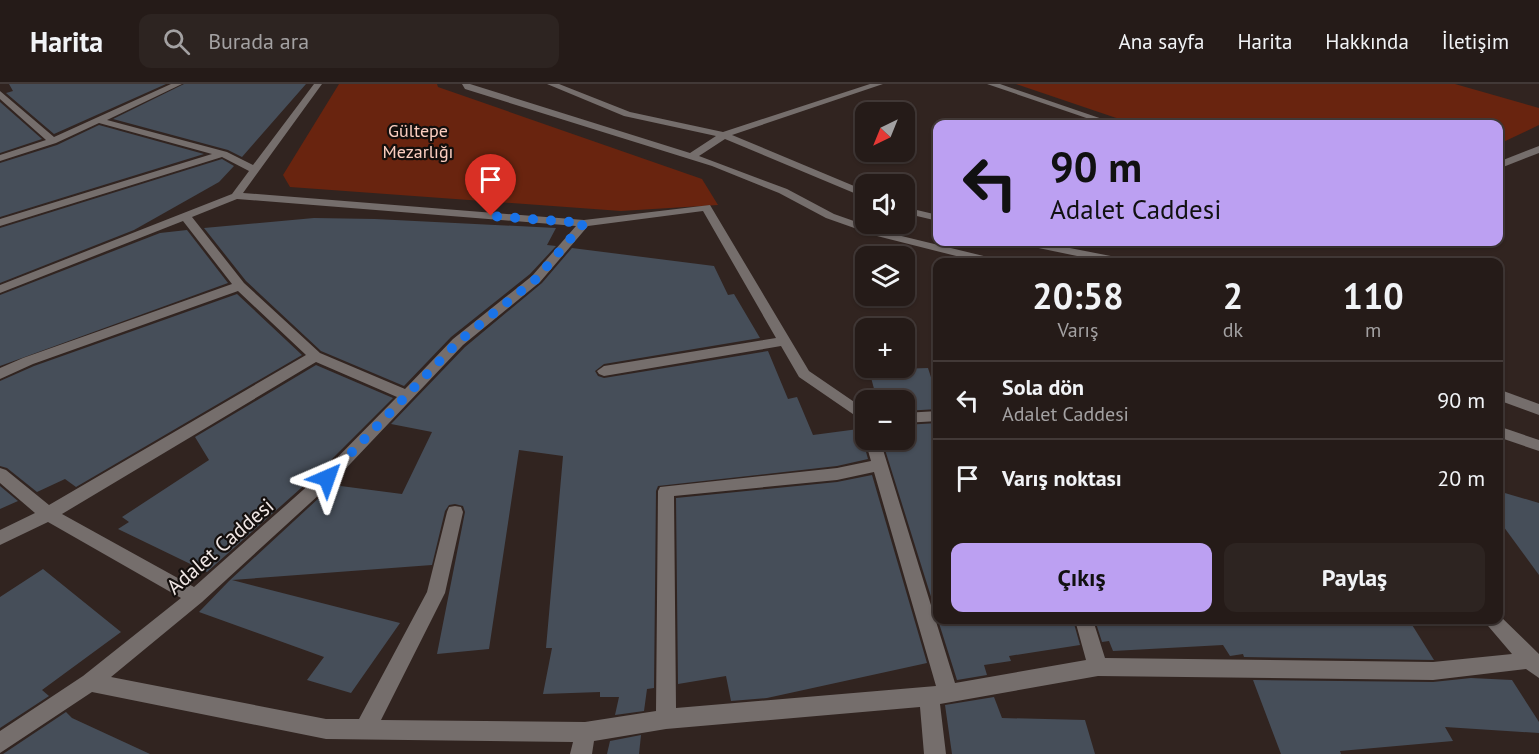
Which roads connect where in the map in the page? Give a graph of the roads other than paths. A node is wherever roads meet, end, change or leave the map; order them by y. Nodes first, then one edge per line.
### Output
1 (178, 84) edge
2 (318, 84) edge
3 (466, 84) edge
4 (552, 84) edge
5 (879, 84) edge
6 (991, 84) edge
7 (0, 94) edge
8 (98, 120) junction
9 (1100, 120) edge
10 (724, 135) junction
11 (53, 141) junction
12 (1539, 148) edge
13 (223, 154) junction
14 (692, 156) junction
15 (0, 158) edge
16 (1503, 164) edge
17 (255, 170) junction
18 (855, 190) edge
19 (236, 196) junction
20 (915, 213) edge
21 (184, 216) junction
22 (933, 217) edge
23 (0, 223) edge
24 (584, 223) junction
25 (1043, 246) edge
26 (976, 258) edge
27 (1102, 258) edge
28 (240, 286) junction
29 (0, 289) edge
30 (784, 341) junction
31 (315, 356) junction
32 (604, 371) dead end
33 (0, 374) edge
34 (406, 395) junction
35 (1503, 396) edge
36 (855, 410) edge
37 (1539, 410) edge
38 (933, 417) edge
39 (915, 418) edge
40 (1503, 433) edge
41 (1539, 446) edge
42 (876, 450) edge
43 (880, 465) junction
44 (0, 474) edge
45 (455, 512) dead end
46 (48, 514) junction
47 (0, 538) edge
48 (195, 597) junction
49 (1085, 624) edge
50 (1496, 624) edge
51 (1536, 664) edge
52 (1098, 667) junction
53 (90, 682) junction
54 (939, 695) junction
55 (666, 719) junction
56 (365, 730) junction
57 (585, 732) junction
58 (0, 743) edge
59 (581, 754) edge
60 (935, 754) edge

1 - 8 street
2 - 17 street
3 - 14 street
4 - 10 street
5 - 10 street
6 - 9 street
7 - 11 street
8 - 11 street
8 - 13 street
10 - 14 street
10 - 18 street
11 - 15 street
12 - 16 street
13 - 17 street
13 - 23 street
14 - 26 street
17 - 19 street
19 - 21 street
19 - 24 street
20 - 22 street
21 - 28 street
21 - 29 street
24 - 30 street
24 - 34 street, Adalet Caddesi
25 - 27 street
28 - 31 street
28 - 33 street
30 - 32 street
30 - 36 street
31 - 34 street
31 - 46 street
34 - 48 street, Adalet Caddesi
35 - 37 street
38 - 39 street
40 - 41 street
42 - 43 street
43 - 54 street
43 - 55 street
44 - 46 street
45 - 56 street
46 - 47 street
46 - 48 street
48 - 53 street, Adalet Caddesi
49 - 52 street
50 - 51 street
51 - 52 street
52 - 54 street
53 - 56 street
53 - 58 street, Adalet Caddesi
54 - 55 street
54 - 60 street
55 - 57 street
56 - 57 street
57 - 59 street

